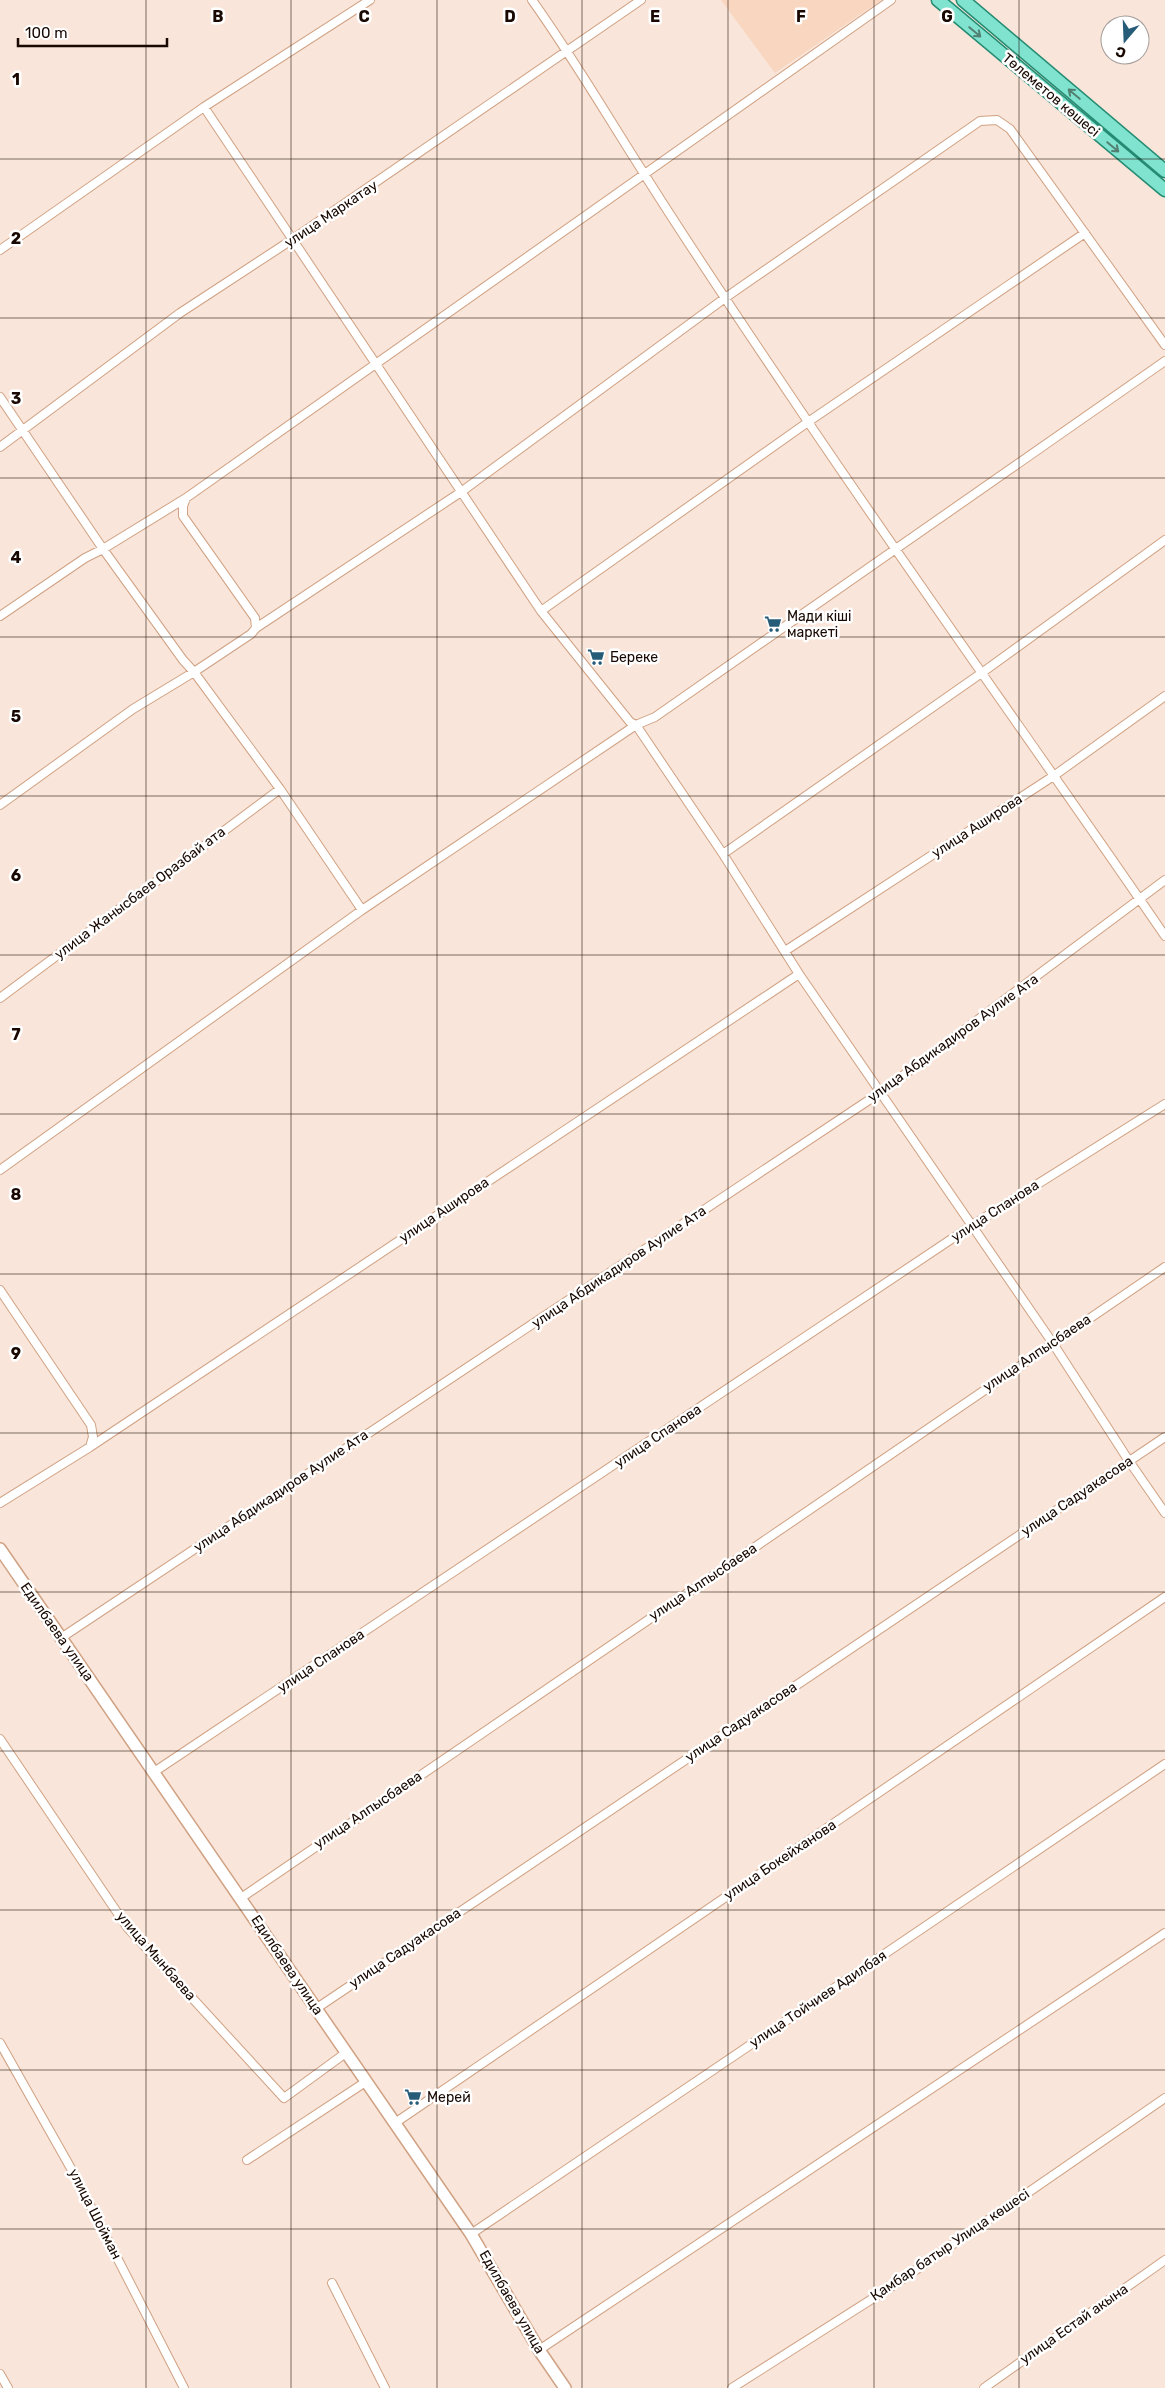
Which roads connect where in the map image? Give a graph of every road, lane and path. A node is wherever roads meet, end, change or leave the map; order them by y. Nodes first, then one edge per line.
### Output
1 (370, 0) edge
2 (532, 0) edge
3 (641, 0) edge
4 (891, 0) edge
5 (938, 0) edge
6 (963, 0) edge
7 (568, 51) junction
8 (204, 107) junction
9 (1165, 171) edge
10 (644, 173) junction
11 (1165, 190) edge
12 (1085, 233) junction
13 (293, 240) junction
14 (0, 250) edge
15 (725, 298) junction
16 (1165, 345) edge
17 (1165, 361) edge
18 (377, 363) junction
19 (0, 397) edge
20 (808, 422) junction
21 (22, 430) junction
22 (0, 447) edge
23 (461, 492) junction
24 (186, 498) junction
25 (1165, 540) edge
26 (103, 549) junction
27 (894, 550) junction
28 (541, 611) junction
29 (0, 616) edge
30 (256, 628) junction
31 (194, 672) junction
32 (983, 672) junction
33 (1165, 696) edge
34 (636, 725) junction
35 (1055, 774) junction
36 (280, 789) junction
37 (0, 805) edge
38 (723, 854) junction
39 (1165, 880) edge
40 (1140, 899) junction
41 (362, 910) junction
42 (1165, 936) edge
43 (785, 951) junction
44 (799, 974) junction
45 (0, 998) edge
46 (881, 1092) junction
47 (1165, 1104) edge
48 (0, 1170) edge
49 (972, 1226) junction
50 (1165, 1267) edge
51 (0, 1290) edge
52 (1052, 1342) junction
53 (1165, 1437) edge
54 (90, 1447) junction
55 (1129, 1462) junction
56 (0, 1503) edge
57 (1165, 1513) edge
58 (0, 1549) edge
59 (1165, 1597) edge
60 (61, 1638) junction
61 (0, 1738) edge
62 (1165, 1764) edge
63 (154, 1772) junction
64 (241, 1898) junction
65 (1165, 1933) edge
66 (317, 2008) junction
67 (0, 2043) edge
68 (347, 2052) junction
69 (367, 2081) junction
70 (1165, 2098) edge
71 (395, 2123) junction
72 (248, 2160) dead end
73 (471, 2234) junction
74 (1165, 2260) edge
75 (332, 2283) dead end
76 (539, 2350) junction
77 (0, 2374) edge
78 (8, 2388) edge
79 (184, 2388) edge
80 (385, 2388) edge
81 (565, 2388) edge
82 (732, 2388) edge
83 (984, 2388) edge

1 - 8 street
2 - 7 street
3 - 7 street, улица Маркатау
4 - 10 street
5 -> 11 main road, Төлеметов көшесі
9 -> 6 main road, Төлеметов көшесі
7 - 10 street
7 - 13 street, улица Маркатау
8 - 13 street
8 - 14 street
10 - 15 street
10 - 18 street
12 - 15 street
12 - 16 street
12 - 20 street
13 - 18 street
13 - 21 street, улица Маркатау
15 - 20 street
15 - 23 street
17 - 27 street
18 - 23 street
18 - 24 street
19 - 21 street
20 - 27 street
20 - 28 street
21 - 22 street, улица Маркатау
21 - 26 street
23 - 28 street
23 - 30 street
24 - 26 street
24 - 30 street
25 - 32 street
26 - 29 street
26 - 31 street
27 - 32 street
27 - 34 street
28 - 34 street
30 - 31 street
31 - 36 street
31 - 37 street
32 - 35 street
32 - 38 street
33 - 35 street, улица Аширова
34 - 38 street
34 - 41 street
35 - 40 street
35 - 43 street, улица Аширова
36 - 41 street
36 - 45 street, улица Жанысбаев Оразбай ата
38 - 43 street
39 - 40 street, улица Абдикадиров Аулие Ата
40 - 42 street
40 - 46 street, улица Абдикадиров Аулие Ата
41 - 48 street
43 - 44 street
44 - 46 street
44 - 54 street, улица Аширова
46 - 49 street
46 - 60 street, улица Абдикадиров Аулие Ата
47 - 49 street, улица Спанова
49 - 52 street
49 - 63 street, улица Спанова
50 - 52 street, улица Алпысбаева
51 - 54 street
52 - 55 street
52 - 64 street, улица Алпысбаева
53 - 55 street, улица Садуакасова
54 - 56 street, улица Аширова
55 - 57 street
55 - 66 street, улица Садуакасова
58 - 60 street, Едилбаева улица
59 - 71 street, улица Бокейханова
60 - 63 street, Едилбаева улица
61 - 68 street, улица Мынбаева
62 - 73 street, улица Тойчиев Адилбая
63 - 64 street, Едилбаева улица
64 - 66 street, Едилбаева улица
65 - 76 street
66 - 68 street, Едилбаева улица
67 - 79 street, улица Шойман
68 - 69 street, Едилбаева улица
69 - 71 street, Едилбаева улица
69 - 72 street
70 - 82 street, Қамбар батыр Улица көшесі
71 - 73 street, Едилбаева улица
73 - 76 street, Едилбаева улица
74 - 83 street, улица Естай акына
75 - 80 street
76 - 81 street, Едилбаева улица
77 - 78 street

